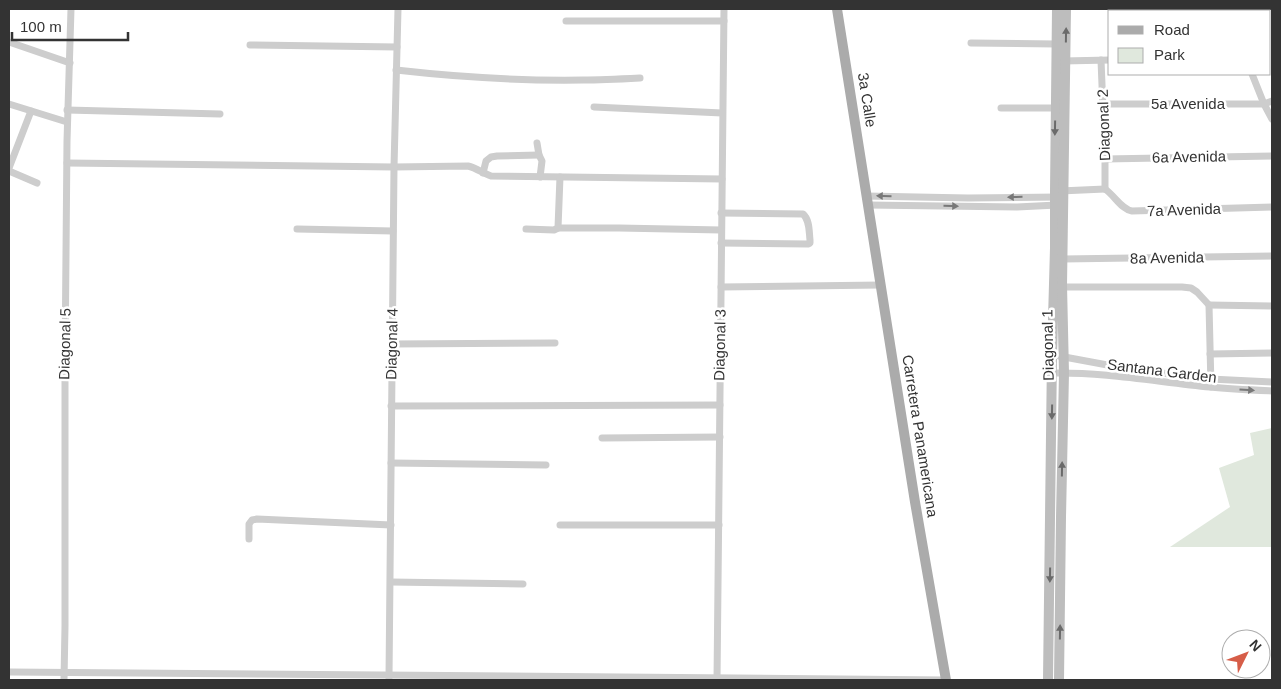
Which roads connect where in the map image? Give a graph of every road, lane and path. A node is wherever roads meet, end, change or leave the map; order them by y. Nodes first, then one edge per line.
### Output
1 (71, 9) edge
2 (398, 9) edge
3 (724, 9) edge
4 (837, 9) edge
5 (1057, 9) edge
6 (1066, 9) edge
7 (566, 21) dead end
8 (724, 21) junction
9 (9, 42) edge
10 (971, 43) dead end
11 (1056, 44) junction
12 (250, 45) dead end
13 (397, 47) junction
14 (1101, 60) junction
15 (1108, 60) edge
16 (1061, 61) junction
17 (70, 63) junction
18 (396, 70) junction
19 (1252, 75) edge
20 (640, 78) dead end
21 (1272, 101) edge
22 (9, 104) edge
23 (1104, 104) junction
24 (1264, 104) junction
25 (594, 107) dead end
26 (1001, 108) dead end
27 (1056, 108) junction
28 (67, 110) junction
29 (31, 111) junction
30 (722, 113) junction
31 (220, 114) dead end
32 (1272, 119) edge
33 (67, 122) junction
34 (537, 143) dead end
35 (539, 155) junction
36 (1272, 156) edge
37 (1105, 159) junction
38 (67, 163) junction
39 (394, 167) junction
40 (9, 170) edge
41 (483, 173) junction
42 (540, 177) junction
43 (560, 177) junction
44 (722, 178) junction
45 (37, 183) dead end
46 (1105, 189) junction
47 (1059, 198) junction
48 (867, 200) junction
49 (1272, 207) edge
50 (721, 213) junction
51 (558, 228) junction
52 (297, 229) dead end
53 (526, 229) dead end
54 (721, 230) junction
55 (393, 231) junction
56 (721, 243) junction
57 (1272, 256) edge
58 (1063, 259) junction
59 (880, 285) junction
60 (721, 287) junction
61 (1062, 287) junction
62 (1209, 306) junction
63 (1272, 306) edge
64 (555, 343) dead end
65 (392, 344) junction
66 (1272, 353) edge
67 (1210, 354) junction
68 (1052, 355) junction
69 (1064, 357) junction
70 (1104, 364) junction
71 (1052, 373) junction
72 (1064, 373) junction
73 (1103, 376) junction
74 (1210, 379) junction
75 (1272, 382) edge
76 (1211, 387) junction
77 (1272, 392) edge
78 (720, 404) junction
79 (391, 406) junction
80 (720, 437) junction
81 (602, 438) dead end
82 (391, 463) junction
83 (546, 465) dead end
84 (391, 525) junction
85 (560, 525) dead end
86 (719, 525) junction
87 (249, 539) dead end
88 (390, 582) junction
89 (523, 584) dead end
90 (9, 672) edge
91 (64, 677) edge
92 (389, 678) edge
93 (717, 678) edge
94 (946, 680) edge
95 (1048, 680) edge
96 (1059, 680) edge

1 - 17 street, Diagonal 5
2 - 13 street, Diagonal 4
3 - 8 street, Diagonal 3
4 - 48 main road, 3a Calle
5 - 11 main road, Diagonal 1
16 -> 6 main road, Diagonal 1
7 - 8 street
8 - 30 street, Diagonal 3
9 - 17 street
10 - 11 street
11 - 16 main road, Diagonal 1
12 - 13 street
13 - 18 street, Diagonal 4
14 - 15 street
14 - 16 street
14 - 23 street, Diagonal 2
16 - 27 main road, Diagonal 1
16 - 47 main road, Diagonal 1
17 - 28 street, Diagonal 5
18 - 20 street
18 - 39 street, Diagonal 4
19 - 24 street
21 - 24 street, 5a Avenida
22 - 29 street
23 - 24 street, 5a Avenida
23 - 37 street, Diagonal 2
24 - 32 street
25 - 30 street
26 - 27 street
27 -> 47 main road, Diagonal 1
28 - 31 street
28 - 33 street, Diagonal 5
29 - 33 street
29 - 40 street
30 - 44 street, Diagonal 3
33 - 38 street, Diagonal 5
34 - 35 street
35 - 41 street
35 - 42 street
36 - 37 street, 6a Avenida
37 - 46 street, Diagonal 2
38 - 39 street
38 - 91 street, Diagonal 5
39 - 41 street
39 - 55 street, Diagonal 4
40 - 45 street
41 - 42 street
42 - 43 street
43 - 44 street
43 - 51 street
44 - 50 street, Diagonal 3
46 - 47 street
46 - 49 street, 7a Avenida
47 - 48 street
47 - 58 main road, Diagonal 1
47 - 68 main road, Diagonal 1
48 - 59 main road, Carretera Panamericana
50 - 54 street, Diagonal 3
50 - 56 street
51 - 53 street
51 - 54 street
52 - 55 street
54 - 56 street, Diagonal 3
55 - 65 street, Diagonal 4
56 - 60 street, Diagonal 3
57 - 58 street, 8a Avenida
58 - 61 main road, Diagonal 1
59 - 60 street
59 - 94 main road, Carretera Panamericana
60 - 78 street, Diagonal 3
61 - 62 street
61 - 69 main road, Diagonal 1
62 - 63 street
62 - 67 street
64 - 65 street
65 - 79 street, Diagonal 4
66 - 67 street
67 - 74 street
68 - 69 street, Santana Garden
68 - 71 main road, Diagonal 1
69 - 70 street, Santana Garden
69 - 72 main road, Diagonal 1
70 - 73 street
70 - 74 street, Santana Garden
71 - 72 street, Santana Garden
71 -> 95 main road, Diagonal 1
72 - 73 street, Santana Garden
96 -> 72 main road, Diagonal 1
73 - 76 street, Santana Garden
74 - 75 street, Santana Garden
74 - 76 street
76 -> 77 street, Santana Garden
78 - 79 street
78 - 80 street, Diagonal 3
79 - 82 street, Diagonal 4
80 - 81 street
80 - 86 street, Diagonal 3
82 - 83 street
82 - 84 street, Diagonal 4
84 - 87 street
84 - 88 street, Diagonal 4
85 - 86 street
86 - 93 street, Diagonal 3
88 - 89 street
88 - 92 street, Diagonal 4
90 - 91 street
91 - 92 street
92 - 93 street
93 - 94 street

